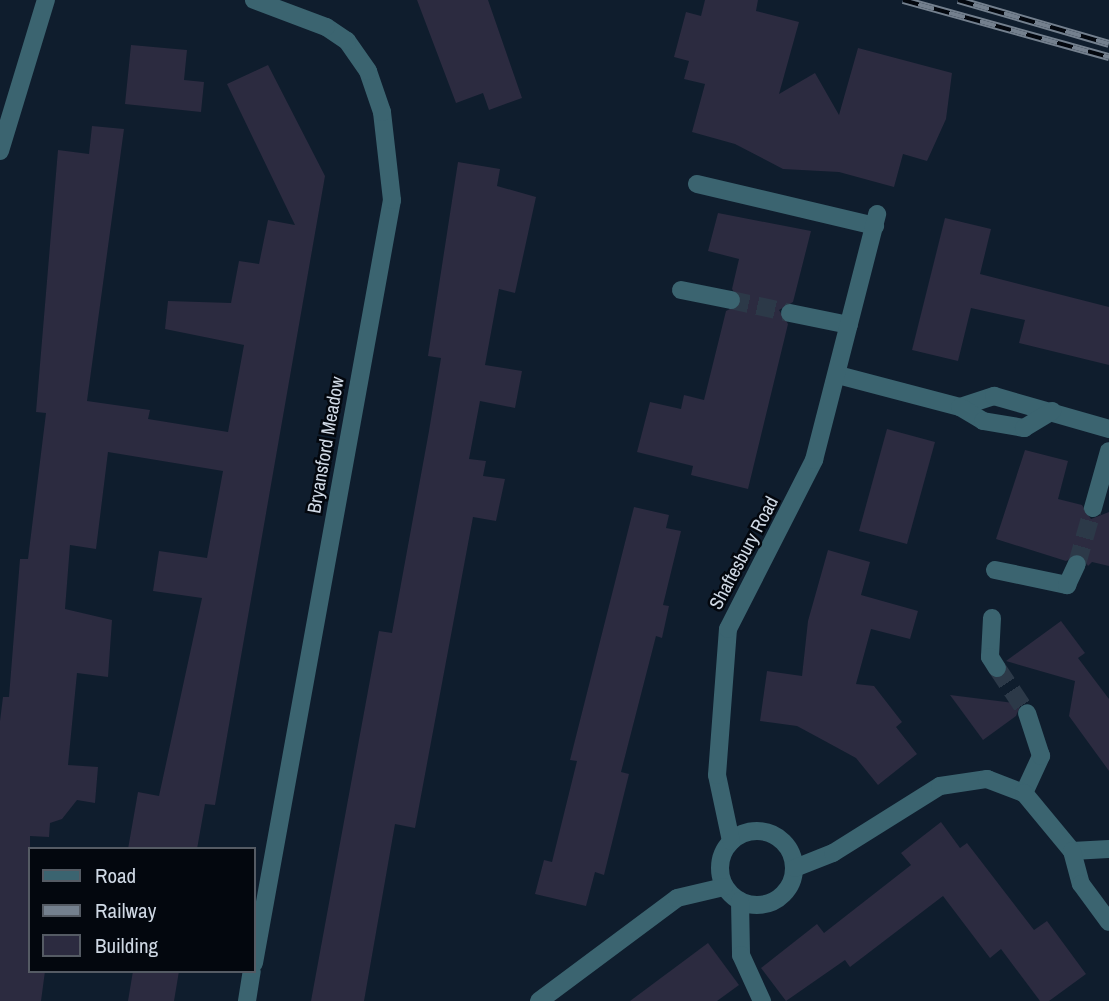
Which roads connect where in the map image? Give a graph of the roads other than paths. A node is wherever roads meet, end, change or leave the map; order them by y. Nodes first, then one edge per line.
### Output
1 (46, 0) edge
2 (254, 0) edge
3 (0, 150) edge
4 (696, 184) dead end
5 (681, 290) dead end
6 (731, 300) tunnel mouth
7 (790, 313) tunnel mouth
8 (849, 325) junction
9 (838, 375) junction
10 (960, 407) junction
11 (1052, 411) junction
12 (1109, 429) edge
13 (1109, 451) edge
14 (1093, 508) tunnel mouth
15 (1077, 564) tunnel mouth
16 (995, 570) dead end
17 (992, 618) dead end
18 (998, 668) tunnel mouth
19 (1027, 713) tunnel mouth
20 (1024, 793) junction
21 (731, 841) junction
22 (1109, 849) edge
23 (1072, 851) junction
24 (795, 868) junction
25 (724, 887) junction
26 (740, 901) junction
27 (1109, 922) edge
28 (256, 952) edge
29 (252, 973) edge
30 (247, 1001) edge
31 (539, 1001) edge
32 (762, 1001) edge

1 - 3 street
2 - 28 street, Bryansford Meadow
4 - 8 street, Shaftesbury Road
5 - 6 street
7 - 8 street
8 - 9 street, Shaftesbury Road
9 - 10 street
9 - 21 street, Shaftesbury Road
10 - 11 street
10 - 11 street
11 - 12 street
13 - 14 street
15 - 16 street
17 - 18 street
19 - 20 street
20 - 23 street
20 - 24 street
21 - 24 street
21 - 25 street
22 - 23 street
23 - 27 street
24 - 26 street
25 - 26 street
25 - 31 street
26 - 32 street
29 - 30 street

